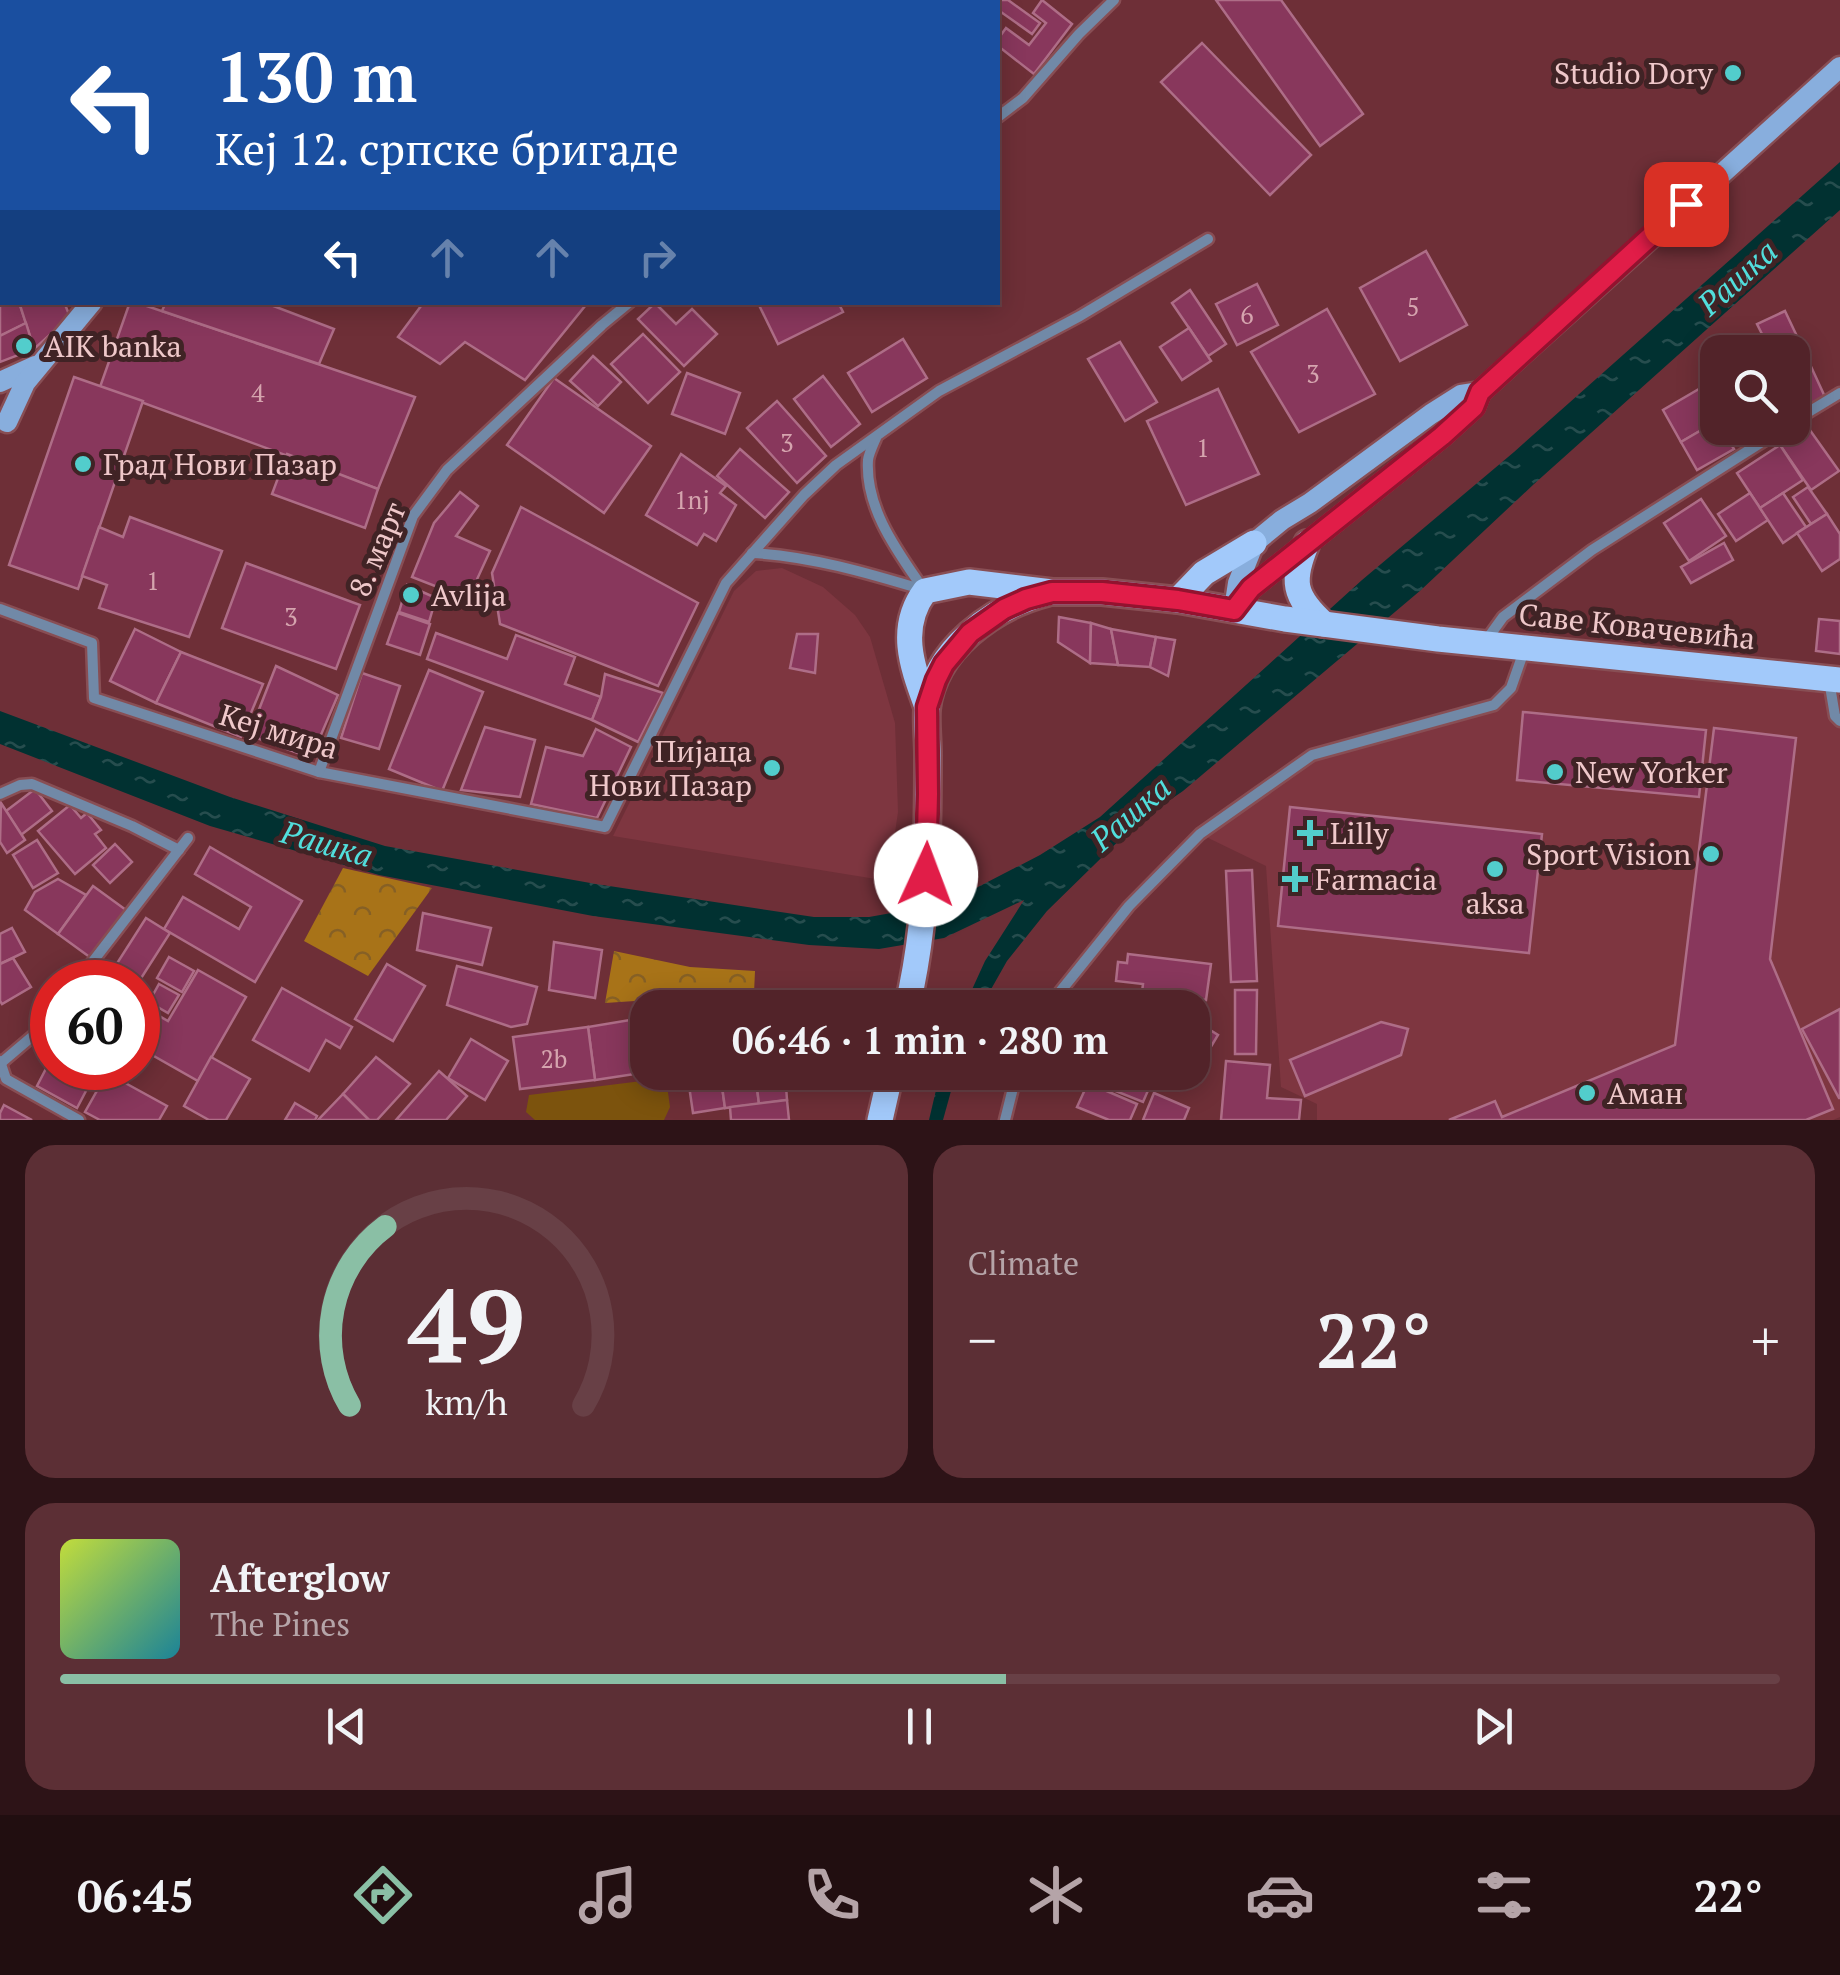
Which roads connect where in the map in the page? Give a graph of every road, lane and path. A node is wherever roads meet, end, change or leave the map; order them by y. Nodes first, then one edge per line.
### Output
1 (1114, 0) edge
2 (1840, 67) edge
3 (1000, 116) edge
4 (1208, 239) dead end
5 (90, 305) edge
6 (626, 305) edge
7 (42, 362) junction
8 (0, 382) edge
9 (1480, 392) junction
10 (1840, 393) edge
11 (0, 396) edge
12 (1810, 411) edge
13 (4, 430) edge
14 (878, 433) junction
15 (1757, 445) edge
16 (1254, 543) junction
17 (1306, 544) junction
18 (752, 552) junction
19 (925, 591) junction
20 (1052, 592) junction
21 (1178, 600) junction
22 (0, 609) edge
23 (1234, 610) junction
24 (1324, 624) junction
25 (1485, 643) junction
26 (1525, 647) junction
27 (1835, 680) edge
28 (927, 707) junction
29 (1840, 721) edge
30 (319, 772) junction
31 (0, 794) edge
32 (188, 838) dead end
33 (178, 850) junction
34 (94, 960) edge
35 (912, 990) edge
36 (1061, 990) edge
37 (30, 1038) edge
38 (0, 1062) edge
39 (888, 1090) edge
40 (1012, 1090) edge
41 (80, 1120) edge
42 (880, 1120) edge
43 (1005, 1120) edge

1 - 3 street
2 - 9 street
4 - 14 street
5 - 7 street
6 - 30 street, 8. март
7 - 8 street
7 - 13 street
9 - 16 street
9 - 17 street
10 - 12 street
11 - 13 street
14 - 18 street
14 - 19 street
15 - 25 street
16 - 21 main road
16 - 23 street
17 - 23 street
17 - 24 main road
18 - 19 street
18 - 30 street, Кеј мира
19 - 20 main road
19 - 28 main road
20 - 21 main road, Саве Ковачевића
20 - 28 main road
21 - 23 main road, Саве Ковачевића
22 - 30 street, Кеј мира
23 - 24 main road, Саве Ковачевића
24 - 25 main road, Саве Ковачевића
25 - 26 main road, Саве Ковачевића
26 - 27 main road, Саве Ковачевића
26 - 36 street
27 - 29 street, Саве Ковачевића
28 - 35 main road
31 - 33 street
32 - 33 street
33 - 34 street
37 - 38 street
38 - 41 street
39 - 42 main road
40 - 43 street

